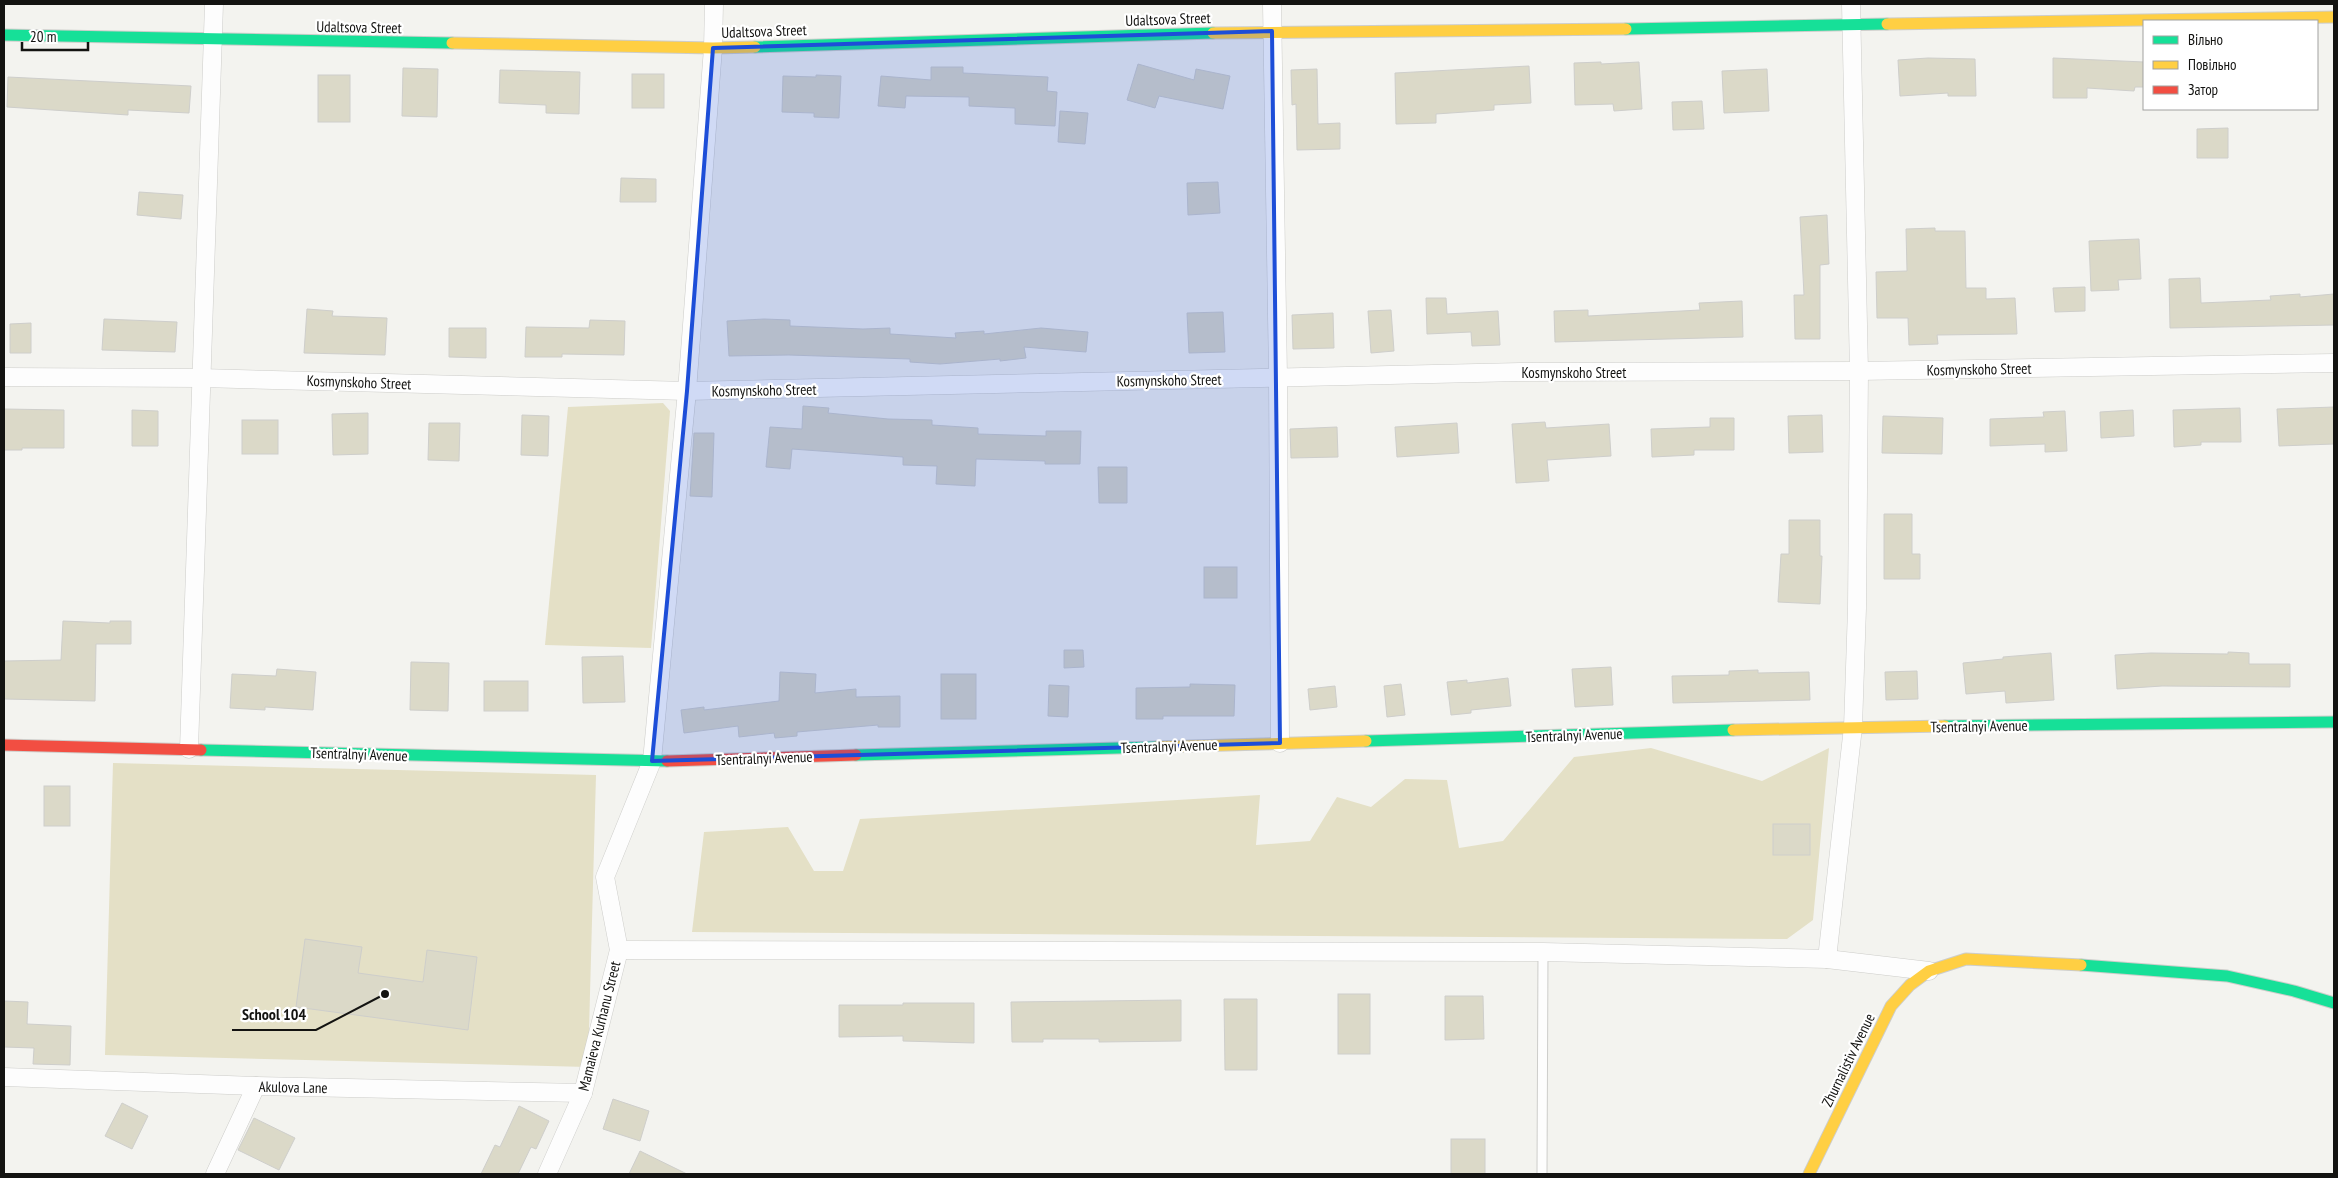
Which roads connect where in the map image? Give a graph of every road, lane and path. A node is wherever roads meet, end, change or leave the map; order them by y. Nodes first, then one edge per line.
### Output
1 (214, 4) edge
2 (714, 4) edge
3 (1272, 4) edge
4 (1850, 4) edge
5 (2334, 17) edge
6 (1851, 24) junction
7 (1272, 31) junction
8 (4, 35) edge
9 (212, 40) junction
10 (713, 48) junction
11 (2334, 363) edge
12 (1859, 371) junction
13 (4, 377) edge
14 (1278, 377) junction
15 (201, 378) junction
16 (687, 392) junction
17 (2334, 722) edge
18 (1853, 727) junction
19 (1280, 743) junction
20 (4, 745) edge
21 (189, 749) junction
22 (652, 762) junction
23 (619, 950) junction
24 (1543, 952) junction
25 (1827, 959) junction
26 (1929, 971) junction
27 (2334, 1003) edge
28 (4, 1077) edge
29 (256, 1086) junction
30 (583, 1093) junction
31 (215, 1174) edge
32 (547, 1174) edge
33 (1542, 1174) edge
34 (1809, 1174) edge

1 - 9 street
2 - 10 street, Mamaieva Kurhanu Street
3 - 7 street
4 - 6 street
5 - 6 street, Udaltsova Street
6 - 7 street, Udaltsova Street
6 - 12 street
7 - 10 street, Udaltsova Street
7 - 14 street
8 - 9 street, Udaltsova Street
9 - 10 street, Udaltsova Street
9 - 15 street
10 - 16 street, Mamaieva Kurhanu Street
11 - 12 street, Kosmynskoho Street
12 - 14 street, Kosmynskoho Street
12 - 18 street
13 - 15 street, Kosmynskoho Street
14 - 16 street, Kosmynskoho Street
14 - 19 street
15 - 16 street, Kosmynskoho Street
15 - 21 street
16 - 22 street, Mamaieva Kurhanu Street
17 - 18 street, Tsentralnyi Avenue
18 - 19 street, Tsentralnyi Avenue
18 - 25 street
19 - 22 street, Tsentralnyi Avenue
20 - 21 street, Tsentralnyi Avenue
21 - 22 street, Tsentralnyi Avenue
22 - 23 street, Mamaieva Kurhanu Street
23 - 24 street
23 - 30 street, Mamaieva Kurhanu Street
24 - 25 street
24 - 33 lane
25 - 26 street
26 - 27 street
26 - 34 street, Zhurnalistiv Avenue
28 - 29 street, Akulova Lane
29 - 30 street, Akulova Lane
29 - 31 street
30 - 32 street, Mamaieva Kurhanu Street

